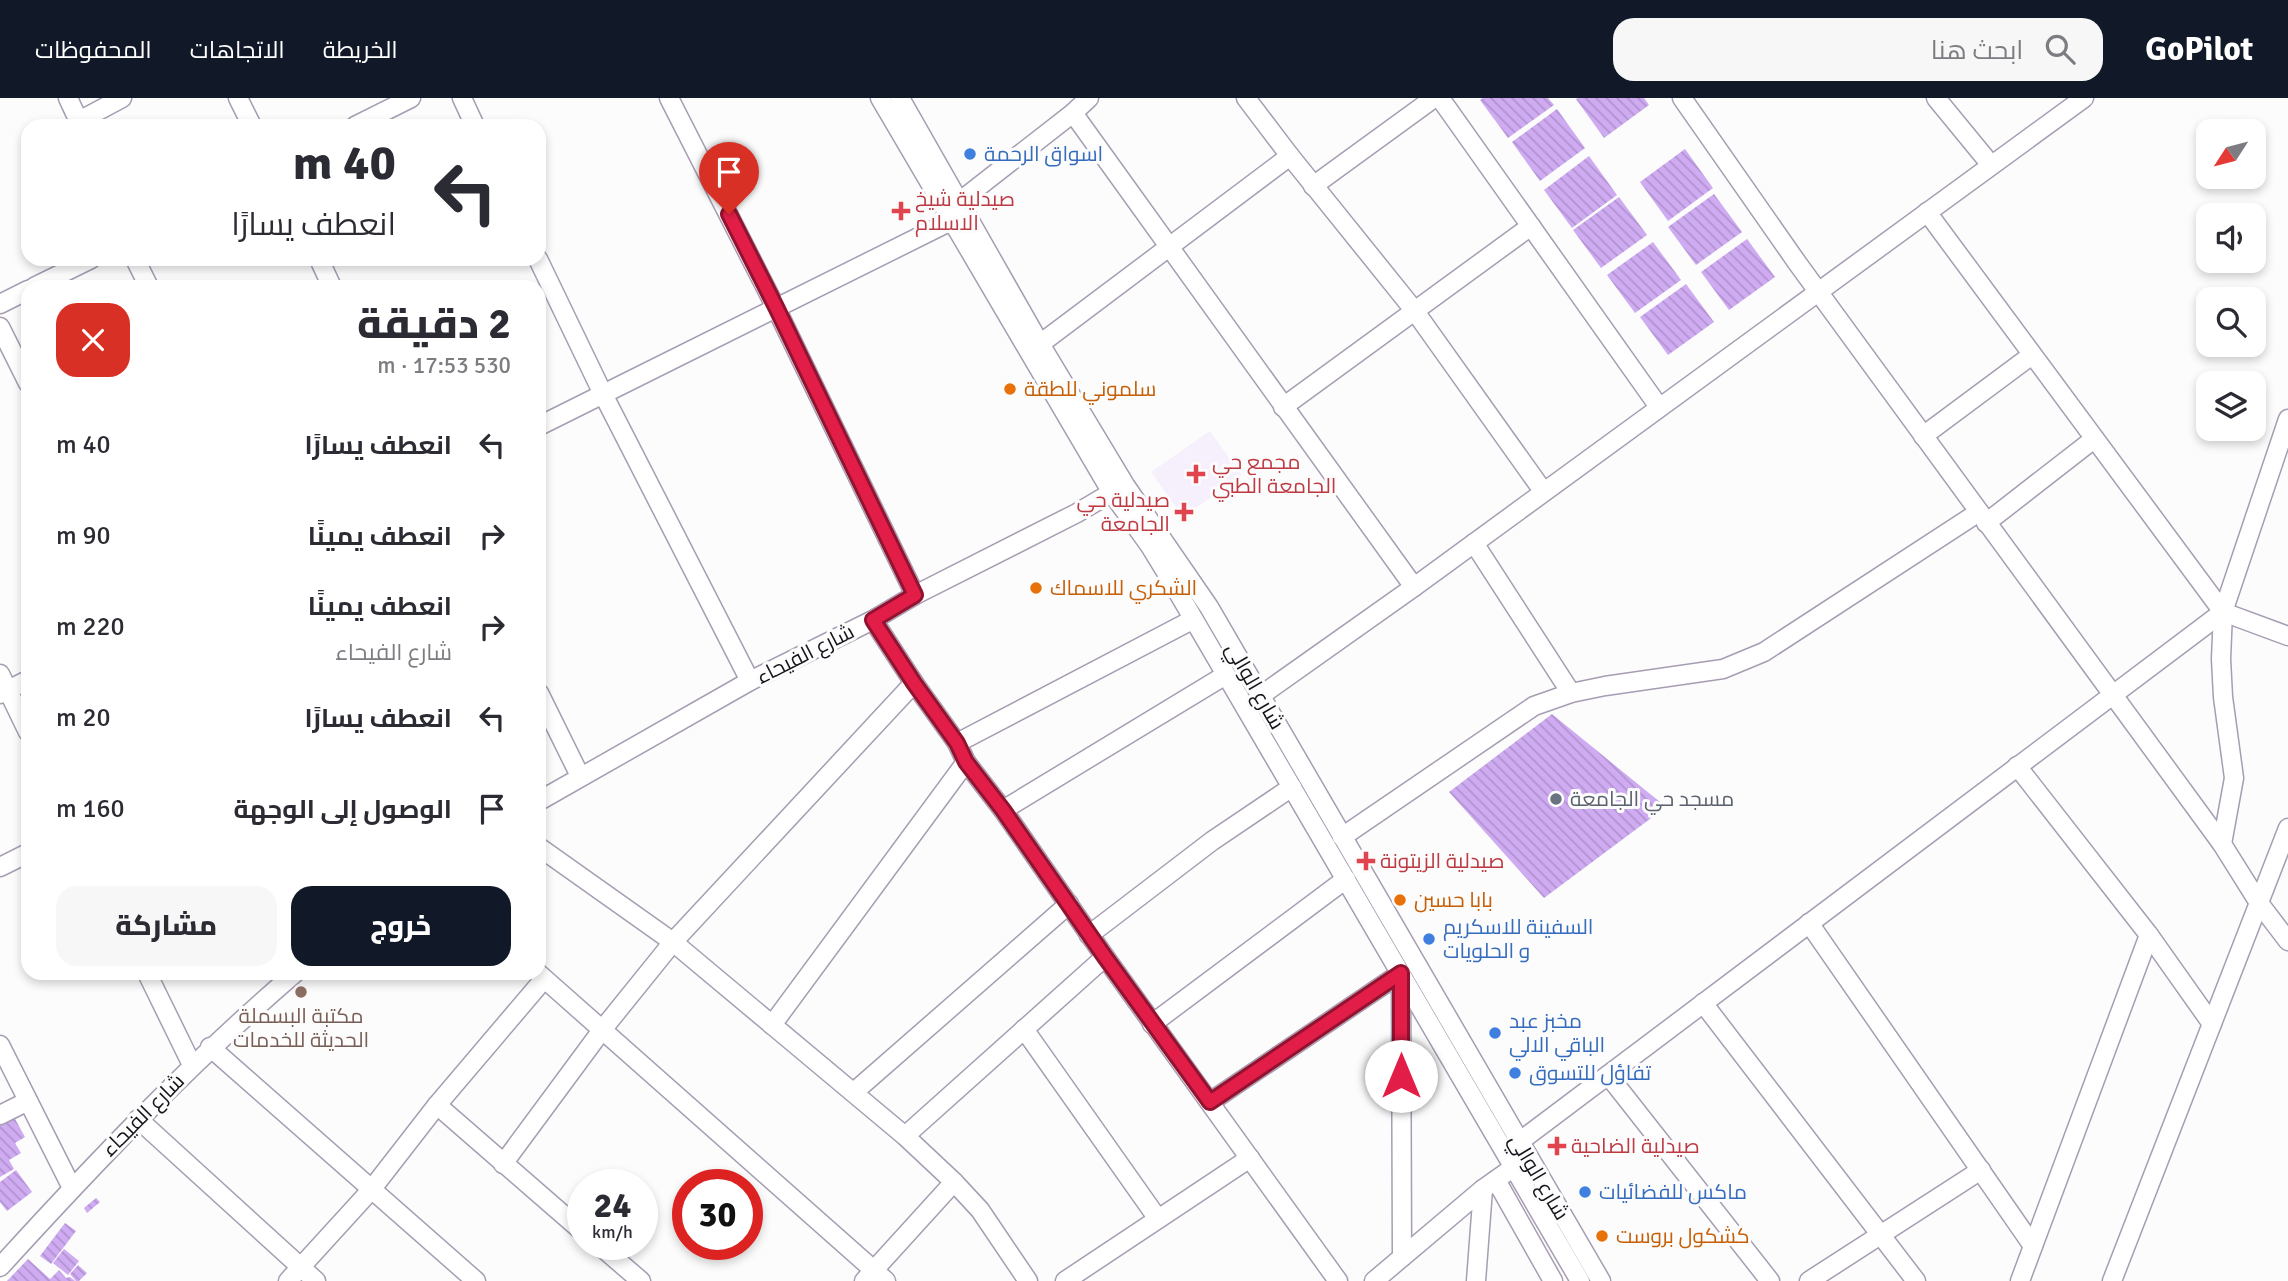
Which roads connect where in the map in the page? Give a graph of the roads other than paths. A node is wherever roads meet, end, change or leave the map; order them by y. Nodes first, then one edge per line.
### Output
1 (68, 98) edge
2 (122, 98) edge
3 (238, 98) edge
4 (411, 98) edge
5 (462, 98) edge
6 (669, 98) edge
7 (880, 98) edge
8 (900, 98) edge
9 (1089, 98) edge
10 (1246, 98) edge
11 (1434, 98) edge
12 (1440, 98) edge
13 (1682, 98) edge
14 (1936, 98) edge
15 (2084, 98) edge
16 (1073, 113) junction
17 (78, 119) edge
18 (88, 119) edge
19 (248, 119) edge
20 (369, 119) edge
21 (472, 119) edge
22 (1290, 156) junction
23 (1992, 166) junction
24 (1313, 186) junction
25 (959, 202) junction
26 (1927, 212) junction
27 (951, 221) junction
28 (1531, 226) junction
29 (1168, 248) junction
30 (77, 266) edge
31 (541, 266) edge
32 (48, 280) edge
33 (1818, 291) junction
34 (21, 294) edge
35 (0, 304) edge
36 (776, 307) junction
37 (1414, 310) junction
38 (0, 327) edge
39 (1040, 344) junction
40 (2032, 355) junction
41 (21, 369) edge
42 (603, 394) junction
43 (1283, 407) junction
44 (1659, 407) junction
45 (2288, 419) edge
46 (546, 422) edge
47 (1923, 436) junction
48 (2094, 439) junction
49 (1119, 489) junction
50 (1543, 491) junction
51 (1983, 518) junction
52 (1474, 542) junction
53 (1414, 587) junction
54 (915, 595) junction
55 (2222, 612) junction
56 (873, 620) junction
57 (1192, 620) junction
58 (2288, 636) edge
59 (0, 674) edge
60 (1224, 676) junction
61 (750, 681) junction
62 (914, 683) junction
63 (21, 684) edge
64 (4, 692) edge
65 (1571, 693) junction
66 (2112, 695) junction
67 (1260, 696) junction
68 (546, 707) edge
69 (21, 720) edge
70 (957, 743) junction
71 (966, 762) junction
72 (2017, 766) junction
73 (580, 776) junction
74 (1292, 787) junction
75 (546, 797) edge
76 (1003, 810) junction
77 (2288, 828) edge
78 (1342, 837) junction
79 (2222, 844) junction
80 (546, 853) edge
81 (21, 856) edge
82 (0, 867) edge
83 (1346, 880) junction
84 (2259, 903) junction
85 (1069, 904) junction
86 (1809, 923) junction
87 (1090, 935) junction
88 (2149, 935) junction
89 (2288, 941) edge
90 (673, 942) junction
91 (1105, 957) junction
92 (1401, 973) junction
93 (150, 980) edge
94 (287, 980) edge
95 (538, 980) edge
96 (546, 980) edge
97 (1703, 1003) junction
98 (1152, 1024) junction
99 (2212, 1024) junction
100 (772, 1025) junction
101 (1024, 1029) junction
102 (602, 1030) junction
103 (0, 1045) edge
104 (210, 1047) junction
105 (192, 1065) junction
106 (1608, 1075) junction
107 (854, 1092) junction
108 (28, 1101) junction
109 (1210, 1102) junction
110 (437, 1105) junction
111 (0, 1115) edge
112 (138, 1119) junction
113 (905, 1136) junction
114 (1518, 1142) junction
115 (1250, 1158) junction
116 (503, 1164) junction
117 (1514, 1167) junction
118 (1981, 1170) junction
119 (954, 1182) junction
120 (1490, 1185) junction
121 (72, 1188) junction
122 (371, 1190) junction
123 (567, 1218) edge
124 (1158, 1219) junction
125 (1881, 1235) junction
126 (2033, 1247) junction
127 (1402, 1257) junction
128 (617, 1260) edge
129 (0, 1267) edge
130 (300, 1267) junction
131 (874, 1277) edge
132 (288, 1281) edge
133 (316, 1281) edge
134 (476, 1281) edge
135 (641, 1281) edge
136 (1028, 1281) edge
137 (1065, 1281) edge
138 (1338, 1281) edge
139 (1374, 1281) edge
140 (1476, 1281) edge
141 (1553, 1281) edge
142 (1580, 1281) edge
143 (1601, 1281) edge
144 (1770, 1281) edge
145 (1809, 1281) edge
146 (1916, 1281) edge
147 (2020, 1281) edge
148 (2112, 1281) edge

1 - 17 street
2 - 18 street
3 - 19 street
4 - 20 street
5 - 21 street
6 - 36 street
7 - 27 street, شارع الوالي
8 - 25 street, شارع الوالي
9 - 16 street
10 - 22 street
11 - 24 street
12 - 28 street
13 - 33 street
14 - 23 street
15 - 23 street
16 - 25 street
16 - 29 street
22 - 24 street
22 - 29 street
23 - 26 street
24 - 37 street
25 - 39 street, شارع الوالي
26 - 33 street
26 - 40 street
27 - 36 street
27 - 49 street, شارع الوالي
28 - 37 street
28 - 44 street
29 - 39 street
29 - 43 street
30 - 32 street
31 - 42 street
33 - 44 street
33 - 47 street
34 - 35 street
36 - 42 street
36 - 54 street
37 - 43 street
37 - 50 street
38 - 41 street
39 - 49 street, شارع الوالي
40 - 47 street
40 - 48 street
42 - 46 street
42 - 61 street
43 - 53 street
44 - 50 street
45 - 55 street
47 - 51 street
48 - 51 street
48 - 55 street
49 - 54 street, شارع الفيحاء
49 - 57 street, شارع الوالي
49 - 67 street, شارع الوالي
50 - 52 street
51 - 65 street
51 - 66 street
52 - 53 street
52 - 65 street
53 - 67 street
54 - 56 street, شارع الفيحاء
55 - 58 street
55 - 66 street
55 - 79 street
56 - 61 street, شارع الفيحاء
56 - 62 street
57 - 60 street, شارع الوالي
57 - 70 street
59 - 64 street
60 - 74 street, شارع الوالي
60 - 76 street
61 - 73 street, شارع الفيحاء
62 - 70 street
62 - 90 street
63 - 64 street
64 - 69 street
65 - 78 street
66 - 72 street
66 - 79 street
67 - 78 street, شارع الوالي
68 - 73 street
70 - 71 street
71 - 76 street
71 - 100 street
72 - 86 street
72 - 88 street
73 - 75 street, شارع الفيحاء
74 - 83 street, شارع الوالي
74 - 87 street
76 - 85 street
77 - 84 street
78 - 114 street, شارع الوالي
79 - 84 street
80 - 90 street
81 - 82 street
83 - 92 street, شارع الوالي
83 - 98 street
84 - 89 street
84 - 99 street
85 - 87 street
85 - 107 street
86 - 97 street
86 - 118 street
87 - 91 street
88 - 99 street
88 - 126 street
90 - 100 street
90 - 102 street
91 - 98 street
91 - 101 street
92 - 109 street
92 - 117 street, شارع الوالي
92 - 127 street
93 - 105 street
94 - 104 street, شارع الفيحاء
95 - 110 street
96 - 102 street
97 - 106 street
97 - 125 street
98 - 109 street
99 - 148 street
100 - 107 street
101 - 113 street
101 - 124 street
102 - 116 street
102 - 131 street
103 - 108 street
104 - 105 street, شارع الفيحاء
104 - 122 street
105 - 112 street, شارع الفيحاء
106 - 114 street
106 - 144 street
107 - 113 street
108 - 111 street
108 - 121 street
109 - 115 street
110 - 116 street
110 - 122 street
112 - 121 street, شارع الفيحاء
112 - 130 street
113 - 119 street
114 - 143 street, شارع الوالي
115 - 124 street
115 - 138 street
116 - 123 street
117 - 120 street
117 - 142 street, شارع الوالي
118 - 125 street
118 - 126 street
119 - 131 street
119 - 136 street
120 - 127 street
120 - 140 street
120 - 141 street
121 - 129 street, شارع الفيحاء
122 - 130 street
122 - 134 street
124 - 137 street
125 - 145 street
125 - 146 street
126 - 147 street
127 - 139 street
128 - 135 street
130 - 132 street
130 - 133 street

